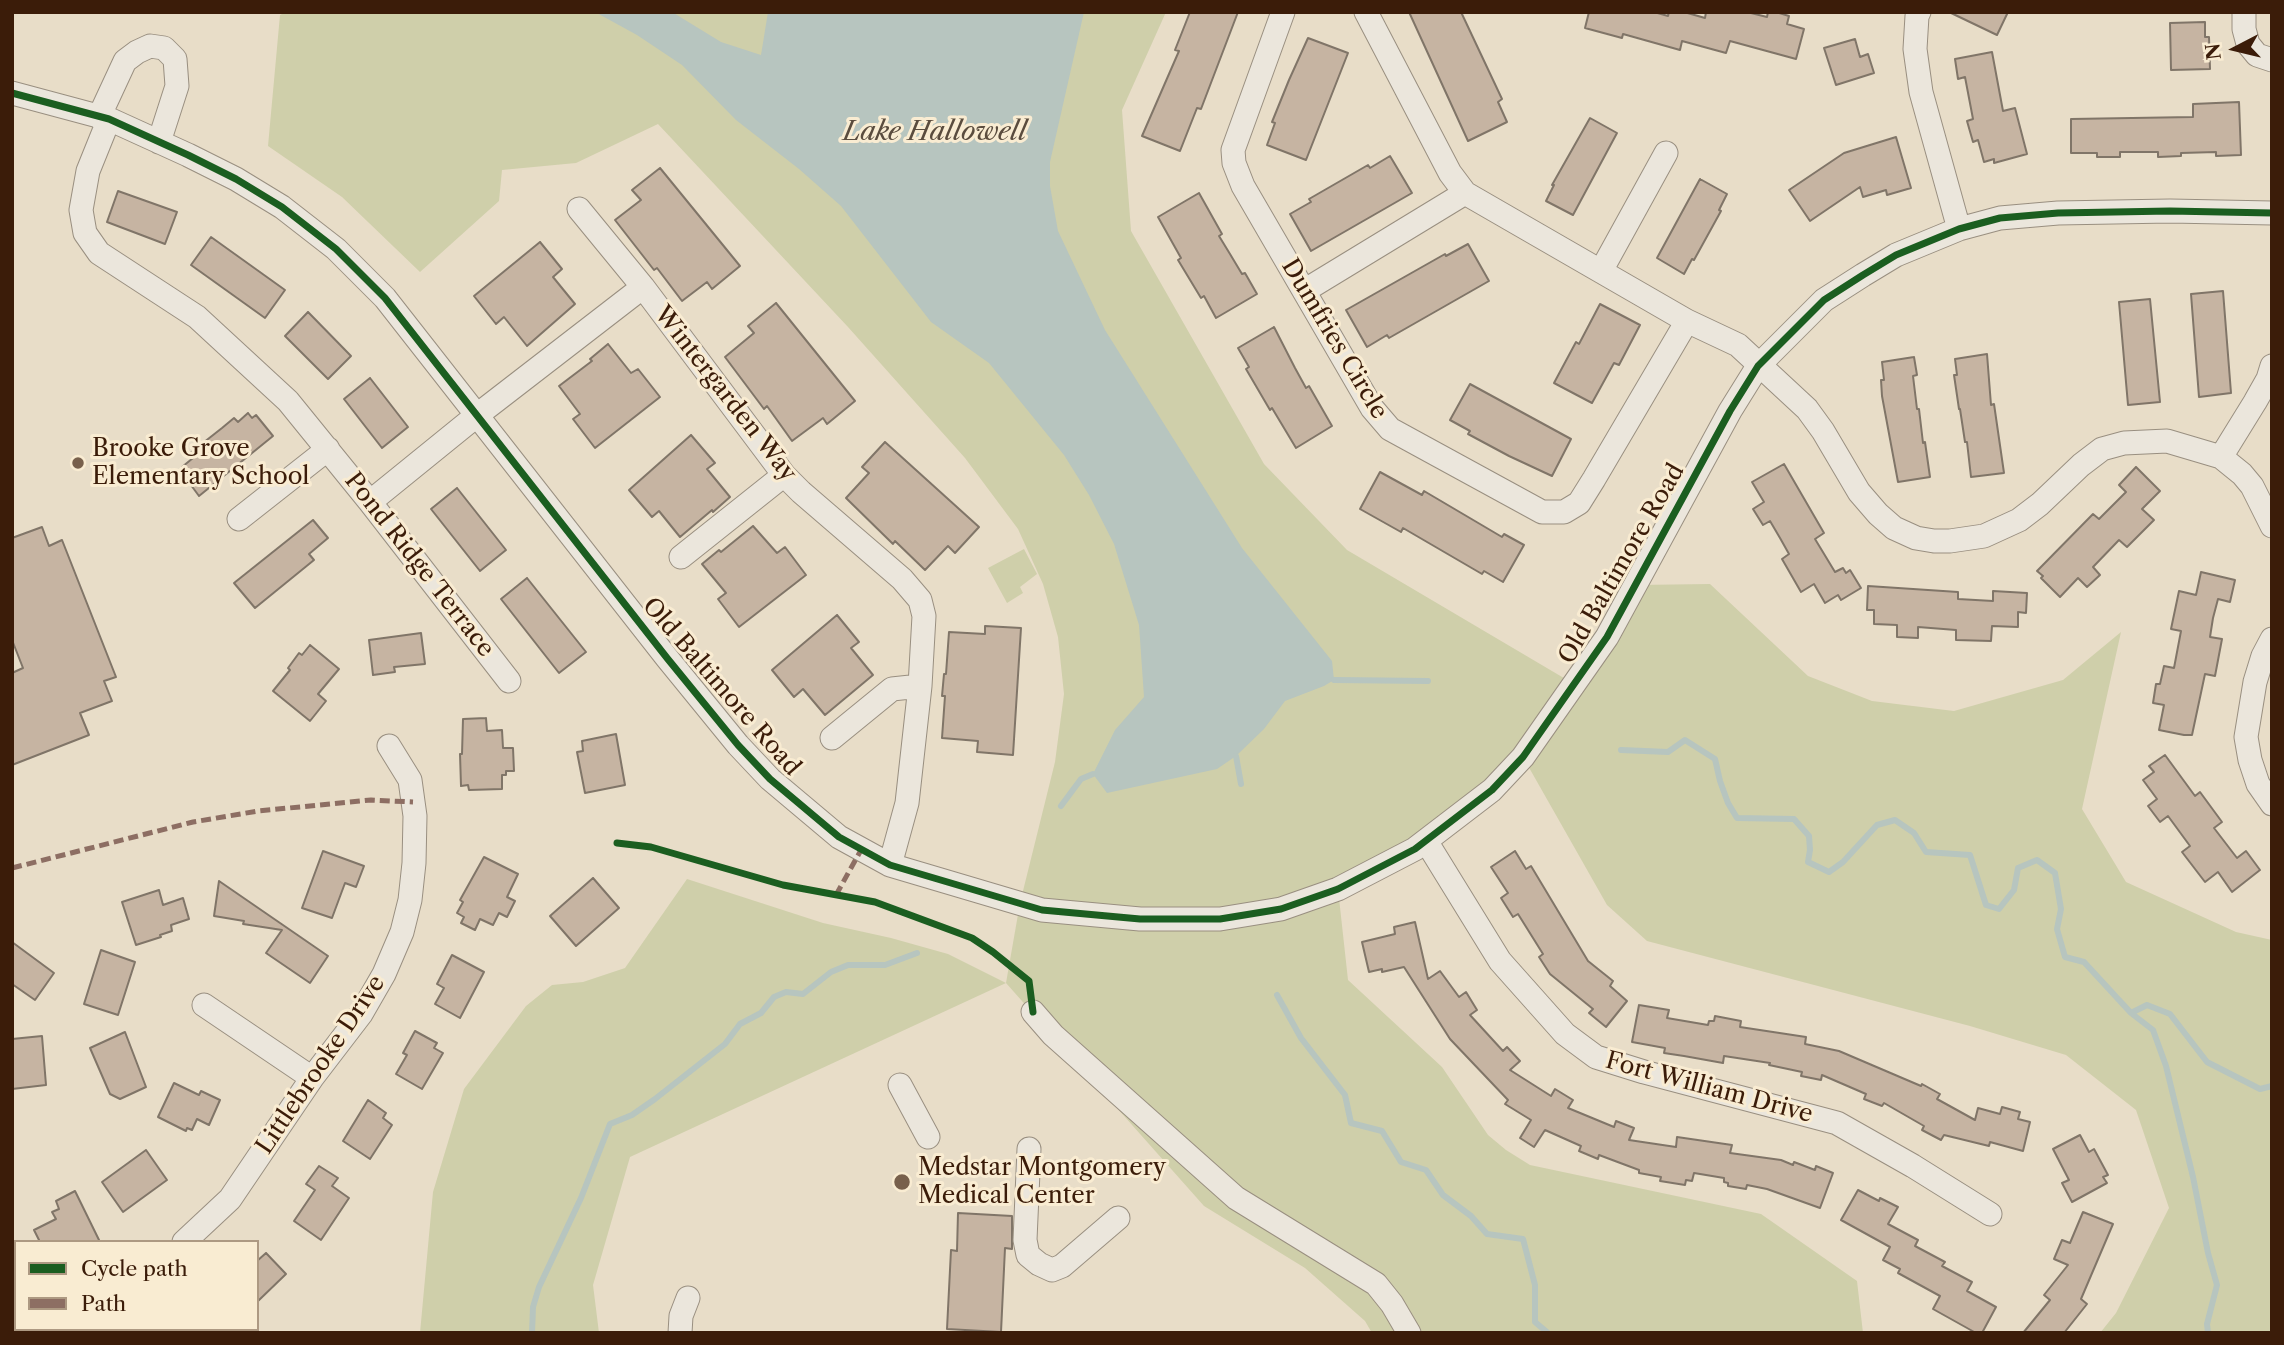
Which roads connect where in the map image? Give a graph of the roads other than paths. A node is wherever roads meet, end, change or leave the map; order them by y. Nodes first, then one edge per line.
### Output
1 (1283, 12) edge
2 (1366, 12) edge
3 (2244, 12) edge
4 (1913, 14) edge
5 (2272, 60) edge
6 (12, 93) edge
7 (104, 118) junction
8 (159, 142) junction
9 (1666, 153) dead end
10 (1465, 192) junction
11 (579, 209) dead end
12 (2272, 213) edge
13 (1959, 229) junction
14 (1601, 271) junction
15 (643, 287) junction
16 (1304, 291) junction
17 (1687, 321) junction
18 (1758, 366) junction
19 (2272, 366) edge
20 (476, 416) junction
21 (328, 449) junction
22 (2221, 457) junction
23 (784, 475) junction
24 (370, 502) junction
25 (239, 519) dead end
26 (2272, 526) edge
27 (681, 557) dead end
28 (2272, 639) edge
29 (509, 681) dead end
30 (920, 686) junction
31 (832, 738) dead end
32 (389, 746) dead end
33 (2272, 804) edge
34 (1426, 841) junction
35 (890, 865) junction
36 (204, 1004) dead end
37 (1033, 1012) dead end
38 (312, 1078) junction
39 (900, 1085) dead end
40 (928, 1137) dead end
41 (1029, 1149) dead end
42 (1990, 1214) dead end
43 (1118, 1217) dead end
44 (186, 1240) edge
45 (688, 1298) dead end
46 (680, 1333) edge
47 (1409, 1333) edge

1 - 16 street, Dumfries Circle
2 - 10 street
3 - 5 street
4 - 13 street
6 - 7 street, Old Baltimore Road
7 - 8 street, Old Baltimore Road
7 - 8 street, Pond Ridge Terrace
7 - 21 street, Pond Ridge Terrace
8 - 20 street, Old Baltimore Road
9 - 14 street
10 - 14 street
10 - 16 street
11 - 15 street
12 - 13 street, Old Baltimore Road
13 - 18 street, Old Baltimore Road
14 - 17 street
15 - 20 street, Wintergarden Way
15 - 23 street, Wintergarden Way
16 - 17 street, Dumfries Circle
17 - 18 street
18 - 22 street
18 - 34 street, Old Baltimore Road
19 - 22 street
20 - 24 street, Wintergarden Way
20 - 35 street, Old Baltimore Road
21 - 24 street, Pond Ridge Terrace
21 - 25 street
22 - 26 street
23 - 27 street
23 - 30 street, Wintergarden Way
24 - 29 street, Pond Ridge Terrace
28 - 33 street
30 - 31 street
30 - 35 street, Wintergarden Way
32 - 38 street, Littlebrooke Drive
34 - 35 street, Old Baltimore Road
34 - 42 street, Fort William Drive
36 - 38 street
37 - 47 street
38 - 44 street, Littlebrooke Drive
39 - 40 street
41 - 43 street
45 - 46 street

